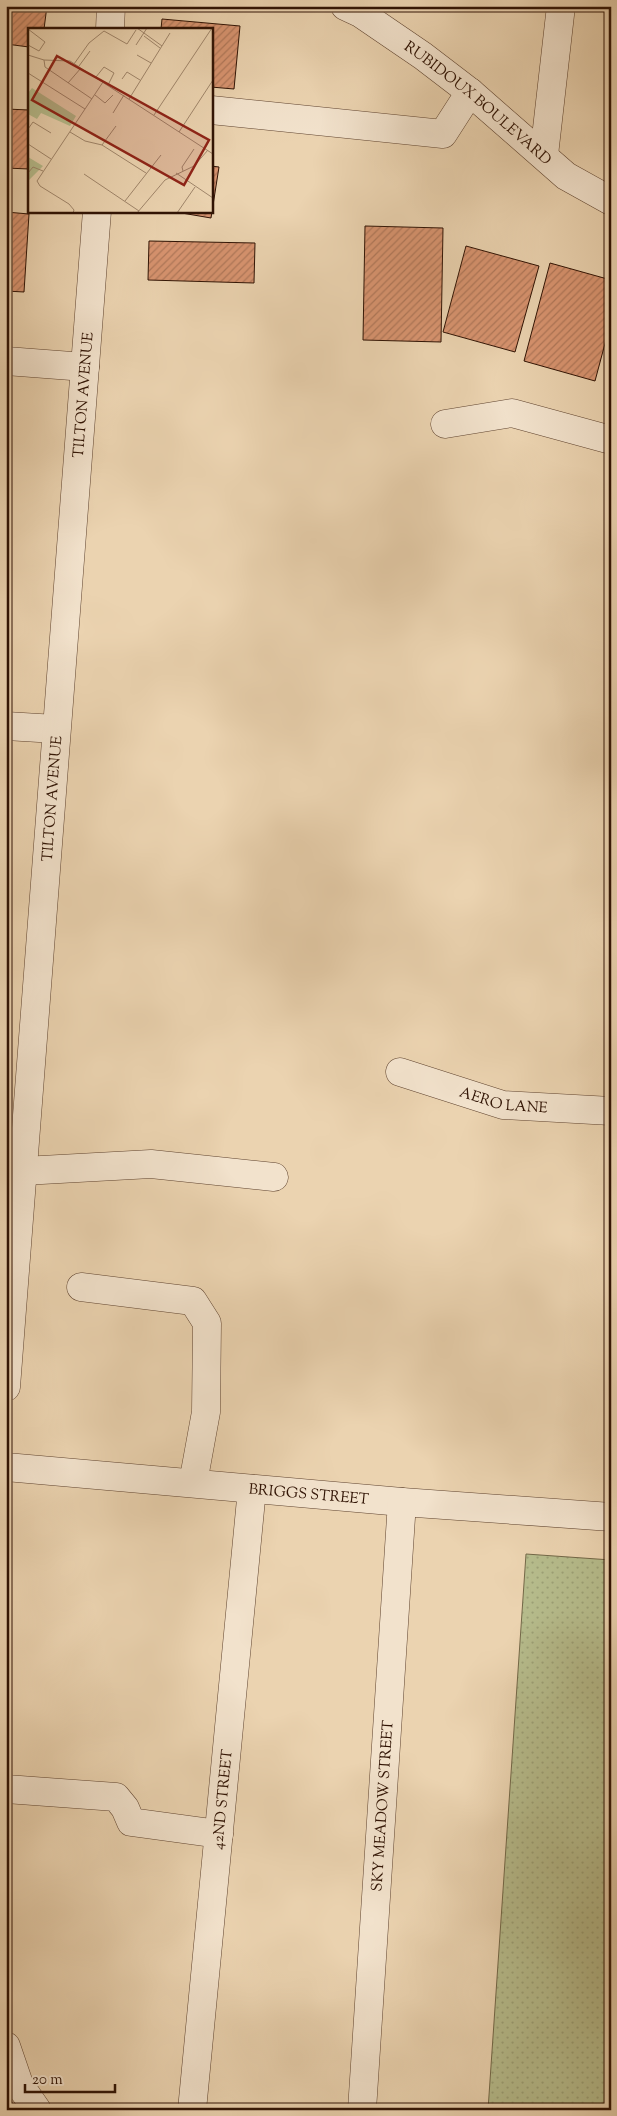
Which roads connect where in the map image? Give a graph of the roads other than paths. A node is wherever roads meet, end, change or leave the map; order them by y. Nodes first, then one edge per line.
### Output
1 (111, 6) edge
2 (345, 6) edge
3 (561, 6) edge
4 (110, 28) edge
5 (470, 92) junction
6 (212, 110) edge
7 (544, 155) junction
8 (611, 201) edge
9 (97, 212) edge
10 (6, 361) edge
11 (85, 367) junction
12 (445, 424) dead end
13 (611, 440) edge
14 (6, 726) edge
15 (56, 730) junction
16 (400, 1072) dead end
17 (18, 1100) edge
18 (611, 1110) edge
19 (23, 1171) junction
20 (274, 1177) dead end
21 (80, 1287) dead end
22 (6, 1387) edge
23 (6, 1467) edge
24 (193, 1483) junction
25 (252, 1489) junction
26 (402, 1502) junction
27 (611, 1517) edge
28 (6, 1789) edge
29 (219, 1834) junction
30 (6, 2046) edge
31 (37, 2110) edge
32 (192, 2110) edge
33 (362, 2110) edge

1 - 4 street
2 - 5 street, RUBIDOUX BOULEVARD
3 - 7 street
5 - 6 street
5 - 7 street, RUBIDOUX BOULEVARD
7 - 8 street, RUBIDOUX BOULEVARD
9 - 11 street, TILTON AVENUE
10 - 11 street
11 - 15 street, TILTON AVENUE
12 - 13 street
14 - 15 street
15 - 17 street, TILTON AVENUE
16 - 18 street, AERO LANE
17 - 19 street, TILTON AVENUE
19 - 20 street
19 - 22 street, TILTON AVENUE
21 - 24 street
23 - 24 street, BRIGGS STREET
24 - 25 street, BRIGGS STREET
25 - 26 street, BRIGGS STREET
25 - 29 street, 42ND STREET
26 - 27 street, BRIGGS STREET
26 - 33 street, SKY MEADOW STREET
28 - 29 street
29 - 32 street, 42ND STREET
30 - 31 street

